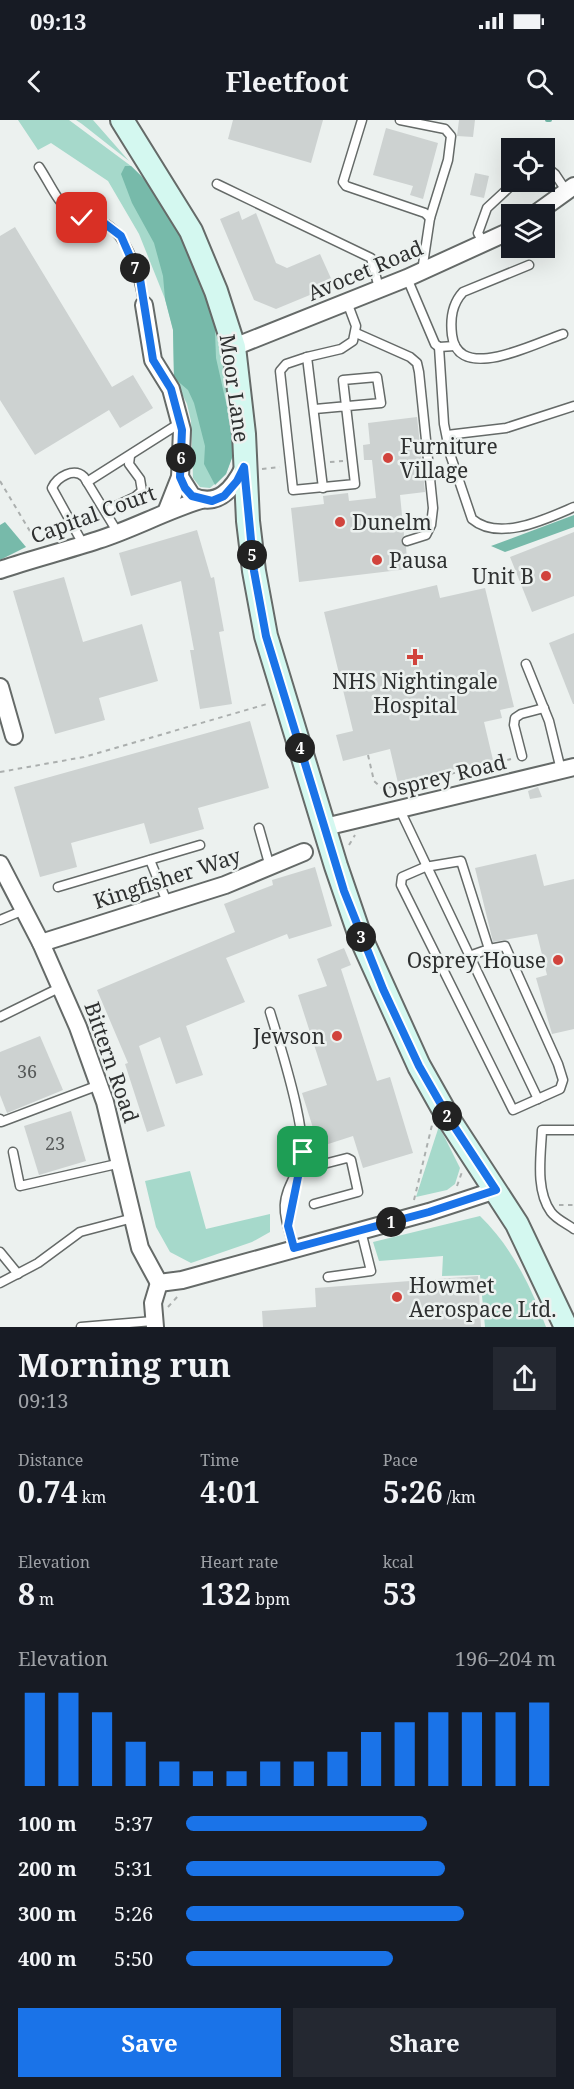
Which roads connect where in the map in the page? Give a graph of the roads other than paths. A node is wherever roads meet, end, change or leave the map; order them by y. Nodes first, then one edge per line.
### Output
1 (362, 120) edge
2 (400, 120) edge
3 (122, 122) edge
4 (39, 167) dead end
5 (555, 174) edge
6 (217, 183) dead end
7 (570, 189) edge
8 (504, 192) edge
9 (549, 204) edge
10 (430, 218) junction
11 (501, 236) edge
12 (484, 244) junction
13 (529, 265) dead end
14 (414, 274) junction
15 (380, 288) junction
16 (346, 302) junction
17 (144, 305) joint
18 (356, 333) junction
19 (563, 334) dead end
20 (234, 346) junction
21 (455, 346) junction
22 (439, 347) junction
23 (307, 357) junction
24 (574, 406) edge
25 (346, 407) junction
26 (315, 409) junction
27 (180, 423) junction
28 (447, 435) junction
29 (130, 456) junction
30 (252, 468) junction
31 (180, 477) junction
32 (87, 482) junction
33 (323, 488) junction
34 (201, 500) junction
35 (574, 507) edge
36 (167, 510) junction
37 (105, 511) junction
38 (118, 533) junction
39 (407, 541) dead end
40 (83, 544) junction
41 (0, 570) edge
42 (526, 664) dead end
43 (0, 687) edge
44 (544, 708) junction
45 (14, 736) dead end
46 (522, 756) road end
47 (568, 768) edge
48 (400, 810) junction
49 (325, 827) junction
50 (259, 828) dead end
51 (200, 845) dead end
52 (304, 852) dead end
53 (150, 860) junction
54 (0, 864) edge
55 (270, 867) junction
56 (426, 867) junction
57 (5, 884) edge
58 (58, 887) dead end
59 (167, 902) junction
60 (25, 910) junction
61 (0, 920) edge
62 (41, 943) junction
63 (489, 949) junction
64 (470, 956) junction
65 (61, 987) junction
66 (270, 1012) dead end
67 (0, 1017) edge
68 (99, 1085) junction
69 (538, 1099) junction
70 (0, 1119) edge
71 (574, 1130) edge
72 (13, 1152) dead end
73 (122, 1163) junction
74 (300, 1168) junction
75 (496, 1190) junction
76 (314, 1204) dead end
77 (133, 1218) junction
78 (574, 1229) edge
79 (361, 1231) junction
80 (294, 1248) junction
81 (0, 1252) edge
82 (18, 1274) junction
83 (328, 1277) dead end
84 (0, 1283) edge
85 (159, 1283) junction
86 (154, 1324) edge
87 (81, 1327) edge
88 (566, 1327) edge

1 - 10 lane
2 - 10 lane
3 - 20 main road, Moor Lane
4 - 17 lane
5 - 7 lane
6 - 15 lane
7 - 9 street
8 - 12 lane
10 - 14 lane
11 - 12 street, Avocet Road
12 - 14 street, Avocet Road
13 - 21 lane
14 - 15 street, Avocet Road
14 - 22 lane
15 - 16 street, Avocet Road
16 - 18 lane
16 - 20 street, Avocet Road
17 - 27 street
18 - 23 lane
18 - 39 lane
19 - 21 lane
20 - 30 main road, Moor Lane
21 - 22 lane
22 - 28 lane
23 - 26 lane
23 - 33 lane
24 - 28 lane
25 - 25 lane
25 - 26 lane
25 - 33 lane
26 - 33 lane
27 - 29 lane
27 - 31 street
28 - 35 lane
29 - 32 lane
29 - 37 lane
30 - 34 street, Capital Court
30 - 49 main road, Moor Lane
31 - 34 street
31 - 36 street
32 - 37 lane
32 - 40 lane
34 - 36 street, Capital Court
36 - 38 street, Capital Court
37 - 38 lane
38 - 40 street, Capital Court
40 - 41 street, Capital Court
42 - 44 lane
43 - 45 street
44 - 46 lane
44 - 47 lane
47 - 48 street, Osprey Road
48 - 49 street, Osprey Road
48 - 56 lane
49 - 75 main road, Moor Lane
50 - 55 lane
51 - 53 lane
52 - 55 street, Kingfisher Way
53 - 58 lane
53 - 59 lane
54 - 57 street, Bittern Road
55 - 59 street, Kingfisher Way
56 - 63 lane
56 - 64 lane
56 - 69 lane
57 - 60 street, Bittern Road
59 - 62 street, Kingfisher Way
60 - 61 lane
60 - 62 street, Bittern Road
62 - 65 street, Bittern Road
63 - 64 lane
63 - 69 lane
64 - 69 lane
65 - 67 lane
65 - 68 street, Bittern Road
66 - 74 lane
68 - 70 lane
68 - 73 street, Bittern Road
71 - 78 lane
72 - 73 lane
73 - 77 street, Bittern Road
74 - 76 lane
74 - 80 lane
75 - 79 street
75 - 88 main road, Moor Lane
77 - 82 lane
77 - 85 street, Bittern Road
79 - 80 street
79 - 83 lane
80 - 85 street
81 - 82 lane
82 - 84 lane
85 - 86 street
86 - 87 lane

